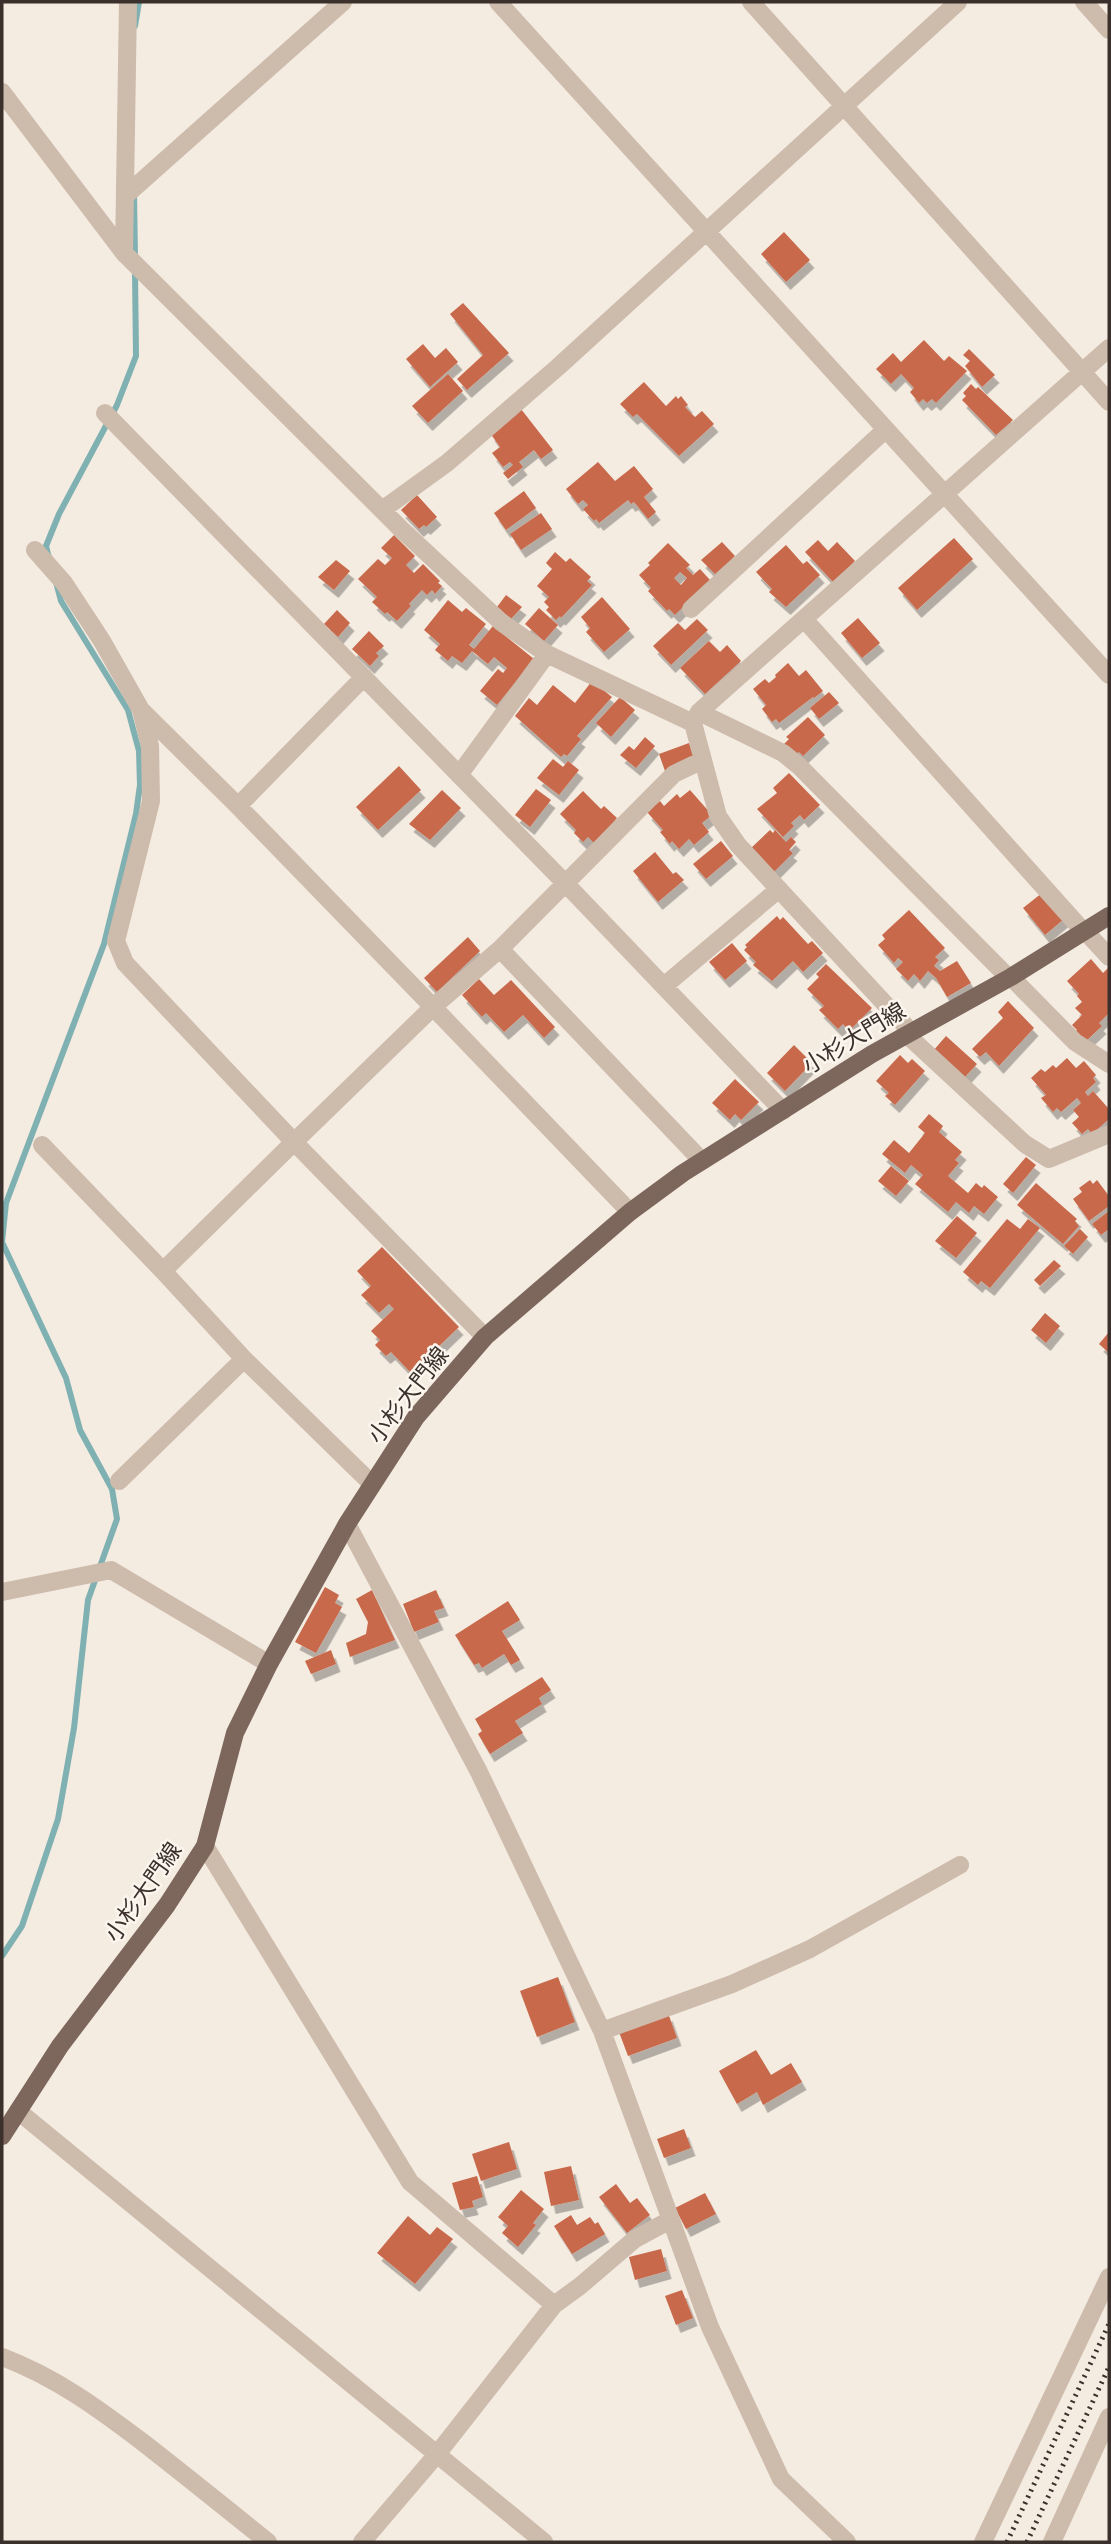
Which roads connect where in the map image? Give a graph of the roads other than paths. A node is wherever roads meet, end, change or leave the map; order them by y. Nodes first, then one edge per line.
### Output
1 (128, 2) edge
2 (343, 2) edge
3 (498, 2) edge
4 (751, 2) edge
5 (958, 2) edge
6 (1084, 2) edge
7 (1109, 30) edge
8 (2, 92) edge
9 (845, 107) junction
10 (125, 196) junction
11 (705, 231) junction
12 (124, 253) junction
13 (1109, 348) edge
14 (1082, 373) junction
15 (1109, 402) edge
16 (105, 413) dead end
17 (885, 430) junction
18 (943, 495) junction
19 (382, 510) junction
20 (35, 550) dead end
21 (691, 609) dead end
22 (804, 618) junction
23 (547, 654) junction
24 (1109, 675) edge
25 (364, 677) junction
26 (141, 710) junction
27 (696, 718) junction
28 (704, 760) junction
29 (459, 775) junction
30 (239, 806) junction
31 (566, 884) junction
32 (779, 889) junction
33 (1109, 916) edge
34 (1084, 931) junction
35 (500, 949) junction
36 (1109, 957) edge
37 (1010, 977) junction
38 (664, 986) junction
39 (433, 1007) junction
40 (909, 1033) junction
41 (1109, 1064) edge
42 (783, 1111) junction
43 (1109, 1134) edge
44 (295, 1142) junction
45 (41, 1144) dead end
46 (702, 1161) junction
47 (630, 1212) junction
48 (163, 1271) junction
49 (485, 1337) junction
50 (244, 1359) junction
51 (119, 1480) dead end
52 (372, 1484) junction
53 (347, 1524) junction
54 (2, 1591) edge
55 (269, 1664) junction
56 (205, 1846) junction
57 (960, 1865) dead end
58 (602, 2031) junction
59 (18, 2111) junction
60 (2, 2136) edge
61 (670, 2220) junction
62 (1109, 2277) edge
63 (554, 2305) junction
64 (2, 2357) edge
65 (1109, 2419) edge
66 (438, 2453) junction
67 (268, 2542) edge
68 (362, 2542) edge
69 (544, 2542) edge
70 (847, 2542) edge
71 (983, 2542) edge
72 (1052, 2542) edge

1 - 10 street
2 - 10 street
3 - 11 street
4 - 9 street
5 - 9 street
6 - 7 street
8 - 12 street
9 - 11 street
9 - 14 street
10 - 12 street
11 - 17 street
11 - 19 street
12 - 19 street
13 - 14 street
14 - 15 street
14 - 18 street
16 - 25 street
17 - 18 street
17 - 21 street
18 - 22 street
18 - 24 street
19 - 23 street
20 - 26 street
22 - 27 street
22 - 34 street
23 - 27 street
23 - 29 street
25 - 29 street
25 - 30 street
26 - 30 street
26 - 44 street
27 - 28 street
27 - 37 street
28 - 31 street
28 - 32 street
29 - 31 street
30 - 39 street
31 - 35 street
31 - 38 street
32 - 38 street
32 - 40 street
33 - 34 main road, 小杉大門線
34 - 36 street
34 - 37 main road, 小杉大門線
35 - 39 street
35 - 46 street
37 - 40 main road, 小杉大門線
37 - 41 street
38 - 42 street
39 - 44 street
39 - 47 street
40 - 42 main road, 小杉大門線
40 - 43 street
42 - 46 main road, 小杉大門線
44 - 48 street
44 - 49 street
45 - 48 street
46 - 47 main road, 小杉大門線
47 - 49 main road, 小杉大門線
48 - 50 street
49 - 52 main road, 小杉大門線
50 - 51 street
50 - 52 street
52 - 53 main road, 小杉大門線
53 - 55 main road, 小杉大門線
53 - 58 street
54 - 55 street
55 - 56 main road, 小杉大門線
56 - 59 main road, 小杉大門線
56 - 63 street
57 - 58 street
58 - 61 street
59 - 60 main road, 小杉大門線
59 - 66 street
61 - 63 street
61 - 70 street
62 - 71 street
63 - 66 street
64 - 67 street
65 - 72 street
66 - 68 street
66 - 69 street

